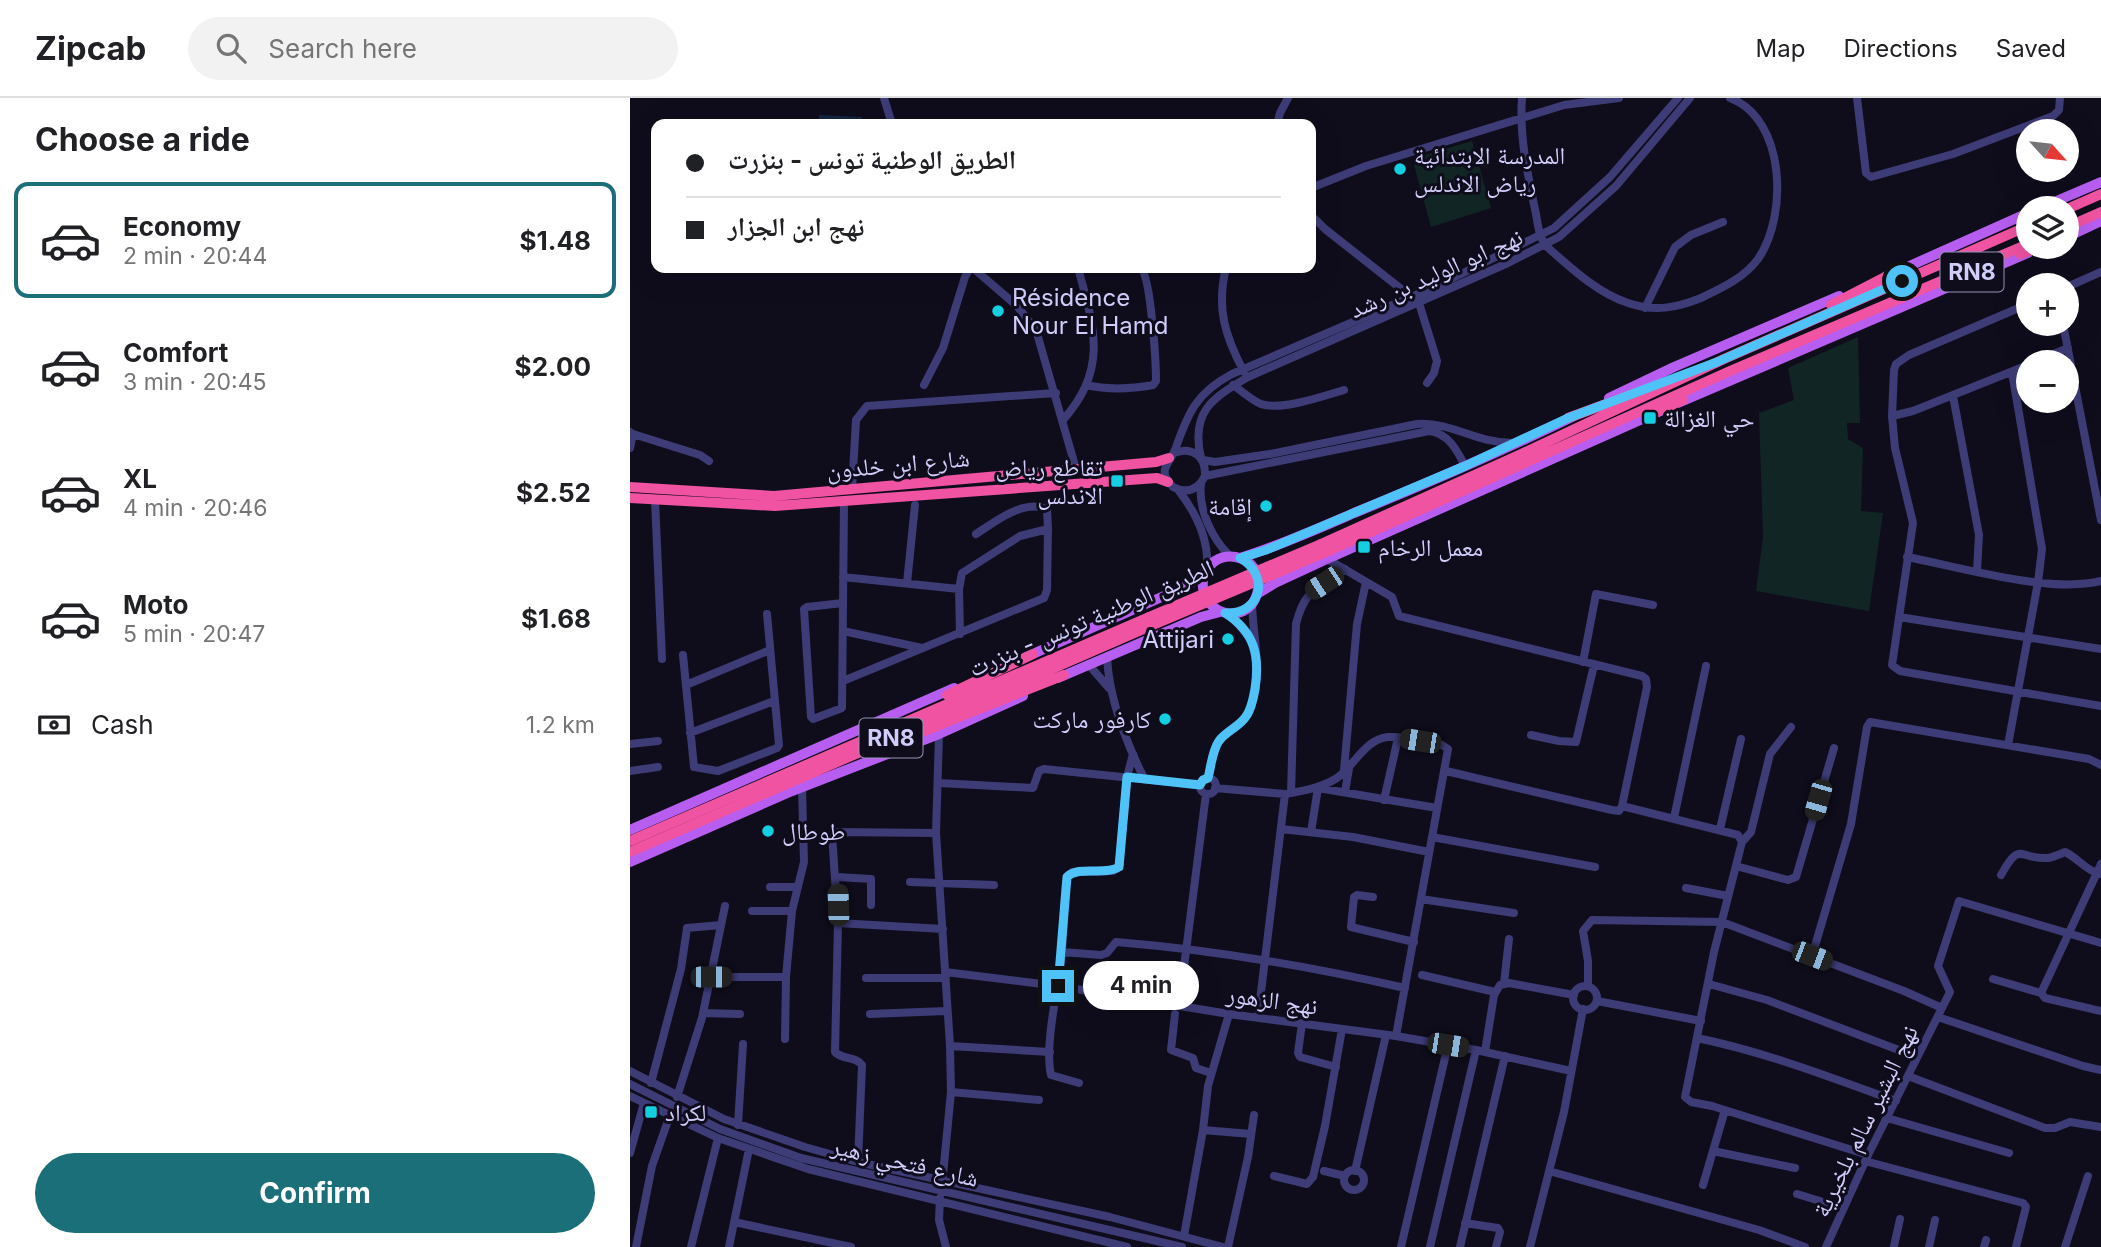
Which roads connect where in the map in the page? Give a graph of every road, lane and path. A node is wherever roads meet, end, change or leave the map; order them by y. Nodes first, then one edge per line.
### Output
1 (884, 98) edge
2 (1289, 98) edge
3 (1522, 98) edge
4 (1619, 98) edge
5 (1678, 98) edge
6 (1690, 98) edge
7 (1730, 98) edge
8 (1857, 98) edge
9 (2060, 98) edge
10 (890, 119) edge
11 (1279, 119) edge
12 (1521, 119) junction
13 (2101, 182) edge
14 (1316, 186) edge
15 (2101, 194) edge
16 (2068, 196) edge
17 (2079, 204) edge
18 (2101, 212) edge
19 (2016, 219) edge
20 (1316, 220) edge
21 (2101, 221) edge
22 (1723, 222) dead end
23 (2079, 222) edge
24 (2016, 231) edge
25 (2079, 231) edge
26 (1539, 236) junction
27 (1545, 245) junction
28 (2016, 249) edge
29 (2016, 257) edge
30 (2016, 258) edge
31 (2101, 272) edge
32 (968, 273) edge
33 (978, 273) edge
34 (1079, 273) edge
35 (1144, 273) edge
36 (1225, 273) edge
37 (1891, 274) junction
38 (2079, 282) edge
39 (1903, 298) junction
40 (1416, 300) junction
41 (1645, 308) junction
42 (2016, 309) edge
43 (1838, 325) junction
44 (2066, 336) edge
45 (2068, 348) junction
46 (2063, 350) edge
47 (1721, 360) junction
48 (2016, 370) edge
49 (2012, 372) junction
50 (1245, 373) junction
51 (1427, 383) dead end
52 (923, 385) dead end
53 (1086, 385) junction
54 (1233, 385) junction
55 (1344, 390) dead end
56 (1056, 393) junction
57 (1953, 396) junction
58 (1657, 412) junction
59 (1892, 416) junction
60 (1568, 418) junction
61 (1063, 420) junction
62 (631, 433) edge
63 (1516, 443) junction
64 (630, 448) edge
65 (1171, 456) junction
66 (1202, 459) junction
67 (709, 461) dead end
68 (1465, 466) junction
69 (1076, 469) junction
70 (1203, 479) junction
71 (1168, 482) junction
72 (630, 487) edge
73 (852, 489) junction
74 (1179, 491) junction
75 (630, 498) edge
76 (655, 500) junction
77 (844, 502) junction
78 (915, 505) dead end
79 (2101, 520) edge
80 (1048, 529) junction
81 (976, 534) dead end
82 (1324, 552) junction
83 (1235, 557) junction
84 (1907, 557) junction
85 (1345, 569) junction
86 (1206, 570) junction
87 (1977, 571) junction
88 (843, 577) junction
89 (2101, 581) edge
90 (1366, 582) junction
91 (2038, 582) junction
92 (907, 583) junction
93 (959, 589) junction
94 (1258, 594) junction
95 (843, 603) junction
96 (1252, 604) junction
97 (1653, 605) dead end
98 (1223, 613) junction
99 (767, 614) dead end
100 (1899, 617) junction
101 (1151, 621) junction
102 (843, 631) junction
103 (960, 634) junction
104 (2026, 638) junction
105 (1254, 643) junction
106 (924, 648) junction
107 (2101, 649) edge
108 (770, 650) junction
109 (1033, 654) junction
110 (683, 655) dead end
111 (1107, 657) junction
112 (662, 659) dead end
113 (1583, 662) junction
114 (1088, 664) junction
115 (1594, 665) junction
116 (1706, 666) dead end
117 (1064, 675) junction
118 (843, 681) junction
119 (686, 685) junction
120 (1109, 688) junction
121 (2017, 691) junction
122 (774, 701) junction
123 (2101, 706) edge
124 (1791, 727) dead end
125 (690, 733) junction
126 (939, 734) junction
127 (1531, 735) dead end
128 (1398, 738) junction
129 (1741, 738) dead end
130 (658, 741) dead end
131 (630, 744) edge
132 (2008, 745) junction
133 (1833, 748) dead end
134 (1133, 754) junction
135 (845, 758) junction
136 (1350, 763) junction
137 (735, 764) junction
138 (803, 765) junction
139 (2101, 765) edge
140 (658, 768) dead end
141 (630, 771) edge
142 (1446, 771) junction
143 (1344, 772) junction
144 (1127, 777) junction
145 (1144, 778) junction
146 (1208, 778) junction
147 (742, 781) junction
148 (939, 783) junction
149 (1200, 785) junction
150 (802, 787) junction
151 (1216, 788) junction
152 (1318, 788) junction
153 (1345, 792) junction
154 (1206, 794) junction
155 (1288, 794) junction
156 (1384, 800) junction
157 (1622, 806) junction
158 (1437, 808) junction
159 (1674, 818) junction
160 (1281, 829) junction
161 (1720, 829) junction
162 (630, 830) edge
163 (1311, 832) junction
164 (936, 833) junction
165 (1432, 837) junction
166 (630, 841) edge
167 (1741, 842) junction
168 (630, 852) edge
169 (1429, 852) junction
170 (630, 862) edge
171 (2101, 864) edge
172 (1736, 866) junction
173 (1595, 867) dead end
174 (2001, 874) dead end
175 (2099, 874) edge
176 (837, 877) junction
177 (910, 882) dead end
178 (941, 884) junction
179 (994, 885) dead end
180 (770, 887) dead end
181 (798, 887) junction
182 (1686, 888) dead end
183 (1728, 896) junction
184 (1373, 897) dead end
185 (1421, 899) junction
186 (871, 905) dead end
187 (724, 906) dead end
188 (752, 911) dead end
189 (792, 912) junction
190 (1514, 913) dead end
191 (1722, 922) junction
192 (838, 923) junction
193 (722, 925) junction
194 (943, 929) junction
195 (2069, 934) junction
196 (1510, 939) dead end
197 (1414, 942) junction
198 (2101, 943) edge
199 (1186, 948) junction
200 (1062, 952) junction
201 (1812, 956) junction
202 (1263, 958) junction
203 (945, 975) junction
204 (1422, 975) dead end
205 (711, 977) junction
206 (786, 977) junction
207 (866, 978) dead end
208 (1993, 979) dead end
209 (1504, 983) junction
210 (1709, 984) junction
211 (1058, 986) junction
212 (1588, 986) junction
213 (1405, 988) junction
214 (1495, 992) junction
215 (2041, 993) junction
216 (1574, 995) junction
217 (1597, 1001) junction
218 (1583, 1009) junction
219 (1177, 1010) junction
220 (2101, 1011) edge
221 (946, 1012) junction
222 (1940, 1012) junction
223 (703, 1013) junction
224 (740, 1014) dead end
225 (870, 1014) dead end
226 (1229, 1014) junction
227 (1258, 1017) junction
228 (1700, 1021) junction
229 (1302, 1023) junction
230 (1342, 1029) junction
231 (1386, 1035) junction
232 (1396, 1036) junction
233 (1697, 1038) junction
234 (785, 1039) dead end
235 (743, 1044) dead end
236 (1448, 1045) junction
237 (950, 1046) junction
238 (1480, 1051) junction
239 (1050, 1052) junction
240 (1505, 1056) junction
241 (1917, 1057) junction
242 (1336, 1067) junction
243 (2101, 1070) edge
244 (630, 1071) edge
245 (1571, 1071) junction
246 (1211, 1073) junction
247 (1908, 1076) junction
248 (651, 1083) junction
249 (1079, 1083) dead end
250 (630, 1084) edge
251 (951, 1092) junction
252 (630, 1096) edge
253 (677, 1097) junction
254 (1039, 1100) dead end
255 (1896, 1101) junction
256 (643, 1103) junction
257 (1725, 1110) junction
258 (670, 1115) junction
259 (1254, 1115) dead end
260 (1887, 1118) junction
261 (738, 1125) junction
262 (2101, 1127) edge
263 (1203, 1130) junction
264 (1251, 1134) junction
265 (718, 1138) junction
266 (749, 1149) junction
267 (1713, 1152) junction
268 (630, 1153) edge
269 (2009, 1153) dead end
270 (1866, 1158) junction
271 (858, 1162) junction
272 (1795, 1168) dead end
273 (1324, 1171) dead end
274 (1355, 1171) junction
275 (1549, 1171) junction
276 (1274, 1175) dead end
277 (1345, 1176) junction
278 (2088, 1176) dead end
279 (1703, 1185) dead end
280 (942, 1186) junction
281 (1797, 1194) dead end
282 (940, 1201) junction
283 (1843, 1208) junction
284 (1900, 1219) dead end
285 (1935, 1220) dead end
286 (734, 1222) junction
287 (1465, 1223) junction
288 (1184, 1236) junction
289 (1101, 1244) edge
290 (1892, 1246) edge
291 (636, 1247) edge
292 (691, 1247) edge
293 (729, 1247) edge
294 (851, 1247) edge
295 (946, 1247) edge
296 (1127, 1247) edge
297 (1182, 1247) edge
298 (1225, 1247) edge
299 (1401, 1247) edge
300 (1430, 1247) edge
301 (1460, 1247) edge
302 (1496, 1247) edge
303 (1530, 1247) edge
304 (1805, 1247) edge
305 (1826, 1247) edge
306 (1929, 1247) edge
307 (2016, 1247) edge
308 (2065, 1247) edge

1 - 10 street
2 - 11 street
3 - 12 street
4 - 12 street
5 - 26 street, نهج ابو الوليد بن رشد
6 - 27 street, نهج ابو الوليد بن رشد
7 - 41 street
8 - 9 street
12 - 14 street
12 - 26 street
13 - 16 main road
15 - 17 highway
18 - 23 highway
19 - 37 main road
20 - 40 street
21 - 25 main road
22 - 41 street
24 - 47 highway, الطريق الوطنية تونس - بنزرت / RN8
26 - 27 street
26 - 40 street, نهج ابو الوليد بن رشد
27 - 40 street, نهج ابو الوليد بن رشد
27 - 41 street
28 - 39 highway, الطريق الوطنية تونس - بنزرت / RN8
29 - 39 highway, RN8
30 - 58 main road
31 - 38 street
32 - 52 street
33 - 56 street
34 - 53 street
35 - 53 street
36 - 50 street
37 - 47 highway, RN8
37 - 60 main road
39 - 43 highway, الطريق الوطنية تونس - بنزرت / RN8
40 - 50 street, نهج ابو الوليد بن رشد
40 - 51 street
42 - 59 street
43 - 58 highway, RN8
43 - 82 highway, الطريق الوطنية تونس - بنزرت / RN8
44 - 45 street
45 - 46 street
45 - 79 street
47 - 60 highway
47 - 82 highway, الطريق الوطنية تونس - بنزرت / RN8
48 - 49 street
49 - 57 street
49 - 91 street
50 - 54 street, نهج ابو الوليد بن رشد
50 - 65 street, نهج ابو الوليد بن رشد
53 - 61 street
54 - 55 street
54 - 66 street, نهج ابو الوليد بن رشد
56 - 61 street
56 - 73 street
57 - 59 street
57 - 87 street
58 - 82 main road
59 - 84 street
60 - 63 main road
61 - 69 street
62 - 64 street
62 - 67 street
63 - 66 street
63 - 68 main road
65 - 66 street
65 - 69 highway, شارع ابن خلدون
65 - 71 street
66 - 70 street
68 - 70 street
68 - 83 main road
69 - 73 highway, شارع ابن خلدون
70 - 74 street
70 - 83 street
71 - 74 street
71 - 77 highway, شارع ابن خلدون
72 - 73 highway, شارع ابن خلدون
74 - 86 street
75 - 76 highway, شارع ابن خلدون
76 - 77 highway, شارع ابن خلدون
76 - 112 street
77 - 88 street
78 - 92 street
80 - 81 street
80 - 93 street
80 - 103 street
82 - 85 street
82 - 94 main road
82 - 101 highway, الطريق الوطنية تونس - بنزرت / RN8, bridge
83 - 86 main road
83 - 94 main road
84 - 87 street
84 - 100 street
85 - 90 street
85 - 155 street
86 - 98 main road
86 - 109 main road
87 - 91 street
88 - 92 street
88 - 95 street
89 - 91 street
90 - 113 street
90 - 143 street
91 - 104 street
92 - 93 street
93 - 103 street
94 - 96 main road
95 - 102 street
95 - 118 street
96 - 98 main road
96 - 105 street
97 - 113 street
98 - 105 street
98 - 111 main road
99 - 108 street
100 - 104 street
100 - 121 street
101 - 135 highway, الطريق الوطنية تونس - بنزرت / RN8
101 - 138 highway, الطريق الوطنية تونس - بنزرت / RN8
102 - 106 street
102 - 118 street
103 - 106 street
104 - 107 street
104 - 121 street
105 - 146 street
106 - 118 street
108 - 119 street
108 - 122 street
109 - 138 highway
109 - 147 main road
110 - 119 street
111 - 114 main road
111 - 120 street
113 - 115 street
114 - 117 main road
114 - 120 street
115 - 127 street
115 - 157 street
116 - 159 street
117 - 126 main road
117 - 135 highway
119 - 125 street
120 - 134 street
121 - 123 street
121 - 132 street
122 - 125 street
122 - 137 street
124 - 167 street
125 - 137 street
126 - 148 street
126 - 150 main road
128 - 136 street
128 - 142 street
128 - 156 street
129 - 161 street
130 - 131 street
132 - 139 street
132 - 201 street
133 - 172 street
134 - 144 street
134 - 145 street
135 - 168 highway, الطريق الوطنية تونس - بنزرت / RN8
136 - 143 street
136 - 153 street
137 - 147 street
138 - 166 highway, الطريق الوطنية تونس - بنزرت / RN8
140 - 141 street
142 - 157 street
142 - 158 street
143 - 152 street
144 - 145 street
144 - 148 street
144 - 200 street
145 - 149 street
146 - 149 street
146 - 151 street
147 - 162 main road
148 - 164 street
149 - 154 street
150 - 170 main road
150 - 181 street
151 - 154 street
151 - 155 street
152 - 153 street
152 - 155 street
152 - 163 street
153 - 156 street
154 - 199 street
155 - 160 street
156 - 158 street
157 - 159 street
158 - 165 street
159 - 161 street
160 - 163 street
160 - 202 street
161 - 167 street
163 - 169 street
164 - 176 street
164 - 178 street
165 - 169 street
165 - 173 street
167 - 172 street
169 - 185 street
171 - 175 street
172 - 183 street
174 - 175 street
175 - 195 street
176 - 186 street
176 - 192 street
177 - 178 street
178 - 179 street
178 - 194 street
180 - 181 street
181 - 189 street
182 - 183 street
183 - 191 street
184 - 197 street
185 - 190 street
185 - 197 street
187 - 193 street
188 - 189 street
189 - 206 street
191 - 201 street
191 - 210 street
191 - 212 street
192 - 194 street
192 - 271 street
193 - 205 street
193 - 248 street
194 - 203 street
195 - 198 street
195 - 215 street
195 - 222 street
196 - 209 street
197 - 213 street
199 - 200 street
199 - 202 street
199 - 219 street
200 - 211 street
201 - 222 street
202 - 213 street
202 - 227 street
203 - 207 street, نهج الزهور
203 - 211 street, نهج الزهور
203 - 221 street
204 - 214 street
205 - 206 street
205 - 223 street
206 - 234 street
208 - 215 street
209 - 214 street
209 - 216 street
210 - 228 street
210 - 241 street
211 - 219 street, نهج الزهور
211 - 239 street
212 - 216 street
212 - 217 street
213 - 232 street
214 - 238 street
215 - 220 street
216 - 218 street
217 - 218 street
217 - 228 street
218 - 245 street
219 - 226 street, نهج الزهور
219 - 246 street
221 - 225 street
221 - 237 street
222 - 241 street, نهج البشير سالم بلخيرية
222 - 243 street
223 - 224 street
223 - 253 street
226 - 227 street, نهج الزهور
226 - 246 street
227 - 229 street, نهج الزهور
228 - 233 street
229 - 230 street, نهج الزهور
229 - 242 street
230 - 231 street, نهج الزهور
230 - 242 street
231 - 232 street, نهج الزهور
231 - 274 street
232 - 236 street, نهج الزهور
233 - 255 street
233 - 257 street
235 - 261 street
236 - 238 street, نهج الزهور
236 - 299 street
237 - 239 street
237 - 251 street
238 - 240 street, نهج الزهور
238 - 300 street
239 - 249 street
240 - 245 street, نهج الزهور
240 - 287 street
241 - 247 street, نهج البشير سالم بلخيرية
242 - 276 street
244 - 248 street
245 - 275 street
246 - 263 street
247 - 255 street, نهج البشير سالم بلخيرية
247 - 262 street
248 - 253 street
250 - 280 street, شارع فتحي زهير
251 - 254 street
251 - 280 street
252 - 256 street, شارع فتحي زهير
253 - 261 street
255 - 260 street, نهج البشير سالم بلخيرية
256 - 258 street, شارع فتحي زهير
256 - 268 street
257 - 267 street
257 - 270 street
258 - 265 street, شارع فتحي زهير
258 - 291 street
259 - 264 street
260 - 269 street
260 - 270 street, نهج البشير سالم بلخيرية
261 - 271 street
263 - 264 street
263 - 288 street
264 - 298 street
265 - 266 street, شارع فتحي زهير
265 - 292 street
266 - 282 street, شارع فتحي زهير
266 - 286 street
267 - 272 street
267 - 279 street
270 - 283 street, نهج البشير سالم بلخيرية
270 - 307 street
271 - 280 street
273 - 277 street
274 - 277 street
274 - 277 street
275 - 303 street
275 - 304 street
278 - 308 street
280 - 282 street
280 - 288 street
280 - 297 street, شارع فتحي زهير
281 - 283 street
282 - 289 street, شارع فتحي زهير
282 - 295 street
283 - 305 street, نهج البشير سالم بلخيرية
284 - 290 street
285 - 306 street
286 - 293 street
286 - 294 street
287 - 301 street
287 - 302 street
288 - 298 street
289 - 296 street, شارع فتحي زهير

